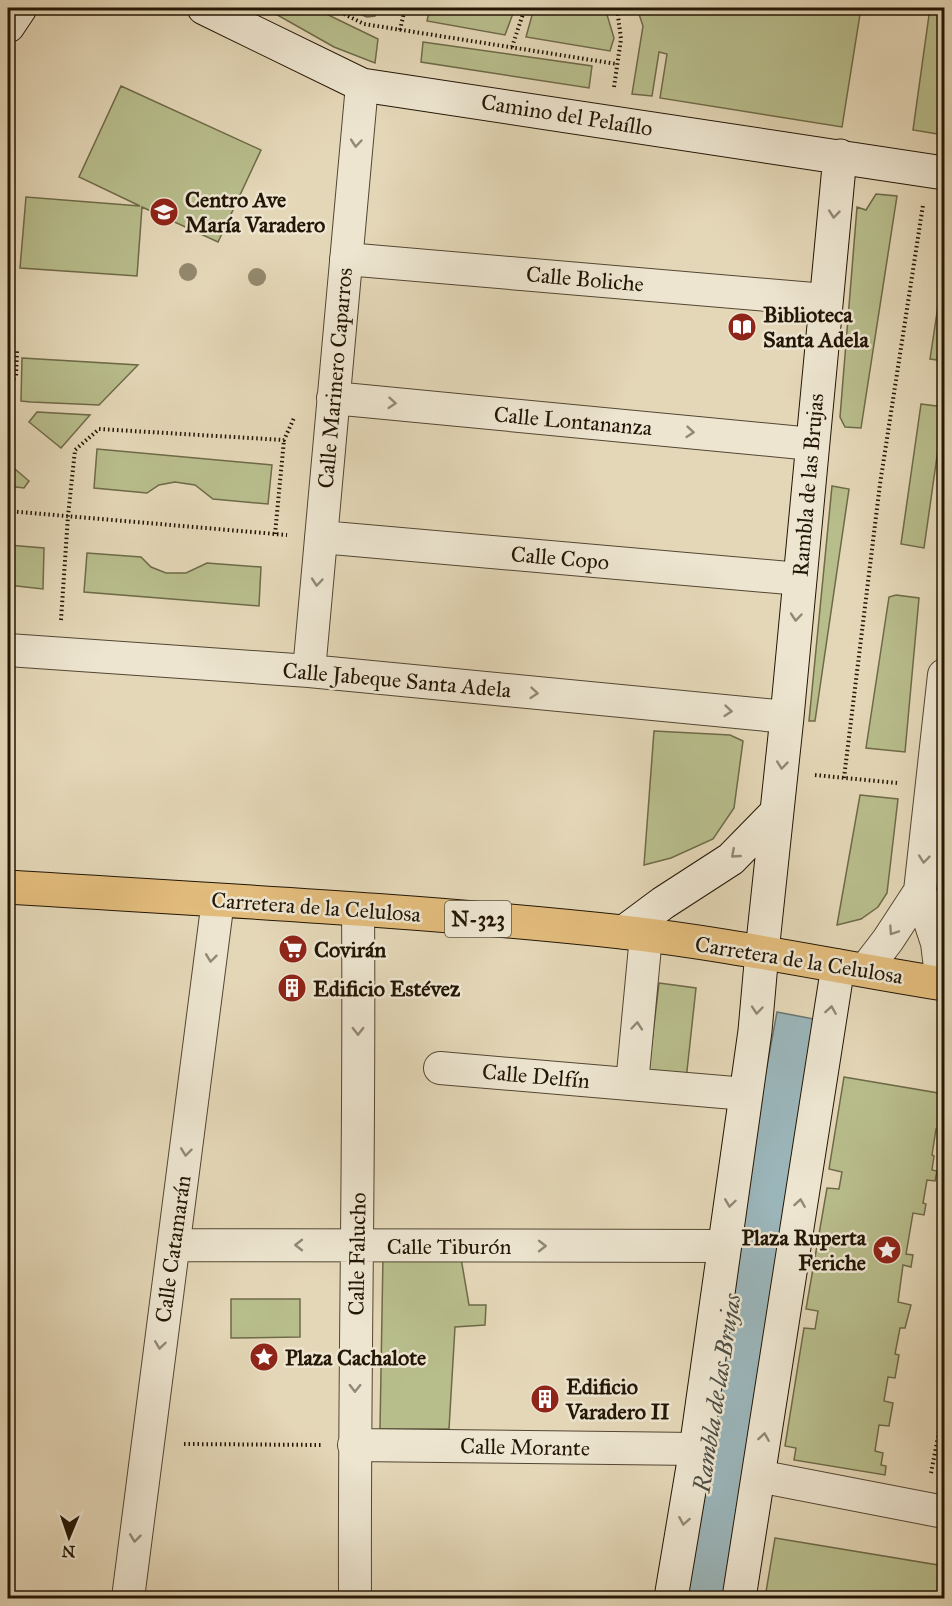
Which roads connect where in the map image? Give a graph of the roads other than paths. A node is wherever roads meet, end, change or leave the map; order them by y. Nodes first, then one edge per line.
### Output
1 (20, 8) edge
2 (204, 8) edge
3 (8, 26) edge
4 (362, 85) junction
5 (840, 156) junction
6 (945, 173) edge
7 (346, 259) junction
8 (825, 300) junction
9 (333, 398) junction
10 (812, 444) junction
11 (321, 537) junction
12 (800, 579) junction
13 (8, 650) edge
14 (309, 671) junction
15 (945, 675) edge
16 (787, 717) junction
17 (776, 813) junction
18 (8, 887) edge
19 (921, 891) junction
20 (218, 900) junction
21 (357, 909) junction
22 (635, 934) junction
23 (762, 952) junction
24 (851, 968) junction
25 (943, 984) edge
26 (440, 1068) dead end
27 (632, 1084) junction
28 (746, 1094) junction
29 (174, 1245) junction
30 (358, 1245) junction
31 (724, 1246) junction
32 (354, 1445) junction
33 (696, 1449) junction
34 (758, 1476) junction
35 (934, 1510) edge
36 (128, 1599) edge
37 (355, 1599) edge
38 (671, 1599) edge
39 (739, 1599) edge

1 - 3 street
2 - 4 street, Camino del Pelaíllo
4 - 5 street, Camino del Pelaíllo
4 -> 7 street, Calle Marinero Caparros
5 - 6 street, Camino del Pelaíllo
5 -> 8 street, Rambla de las Brujas
7 - 8 street, Calle Boliche
7 - 9 street, Calle Marinero Caparros
8 - 10 street, Rambla de las Brujas
9 -> 10 street, Calle Lontananza
9 - 11 street, Calle Marinero Caparros
10 - 12 street, Rambla de las Brujas
11 - 12 street, Calle Copo
11 -> 14 street, Calle Marinero Caparros
12 -> 16 street, Rambla de las Brujas
13 - 14 street, Calle Jabeque Santa Adela
14 -> 16 street, Calle Jabeque Santa Adela
15 -> 19 street
16 -> 17 street, Rambla de las Brujas
17 -> 22 street
17 - 23 street, Rambla de las Brujas
18 - 20 highway, Carretera de la Celulosa / N-323
19 -> 24 street
19 - 25 street
20 - 21 highway, Carretera de la Celulosa / N-323
20 -> 29 street, Calle Catamarán
21 - 22 highway, Carretera de la Celulosa / N-323
21 -> 30 street, Calle Falucho
22 - 23 highway, Carretera de la Celulosa / N-323
27 -> 22 street
23 - 24 highway, Carretera de la Celulosa / N-323
23 -> 28 street, Rambla de las Brujas
24 - 25 highway, Carretera de la Celulosa / N-323
34 -> 24 street
26 - 27 street, Calle Delfín
27 - 28 street, Calle Delfín
28 -> 31 street, Rambla de las Brujas
30 -> 29 street, Calle Tiburón
29 -> 36 street, Calle Catamarán
30 -> 31 street, Calle Tiburón
30 -> 32 street, Calle Falucho
31 - 33 street, Rambla de las Brujas
32 - 33 street, Calle Morante
32 - 37 street, Calle Falucho
33 -> 38 street, Rambla de las Brujas
34 - 35 street
34 - 39 street

